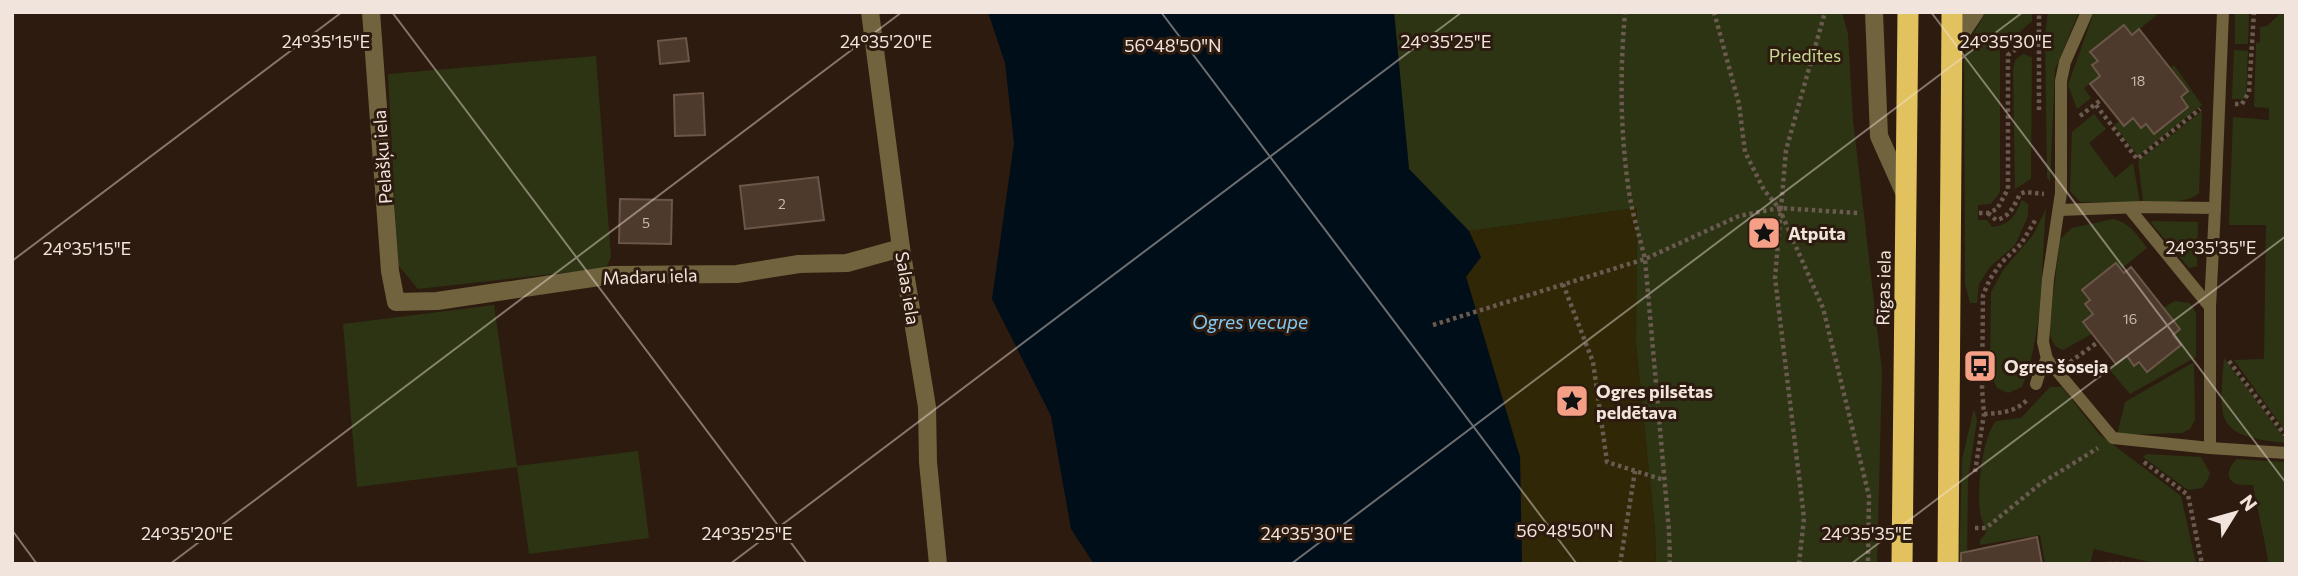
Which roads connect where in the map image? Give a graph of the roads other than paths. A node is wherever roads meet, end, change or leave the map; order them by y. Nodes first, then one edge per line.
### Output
1 (371, 12) edge
2 (870, 12) edge
3 (1874, 12) edge
4 (1908, 12) edge
5 (1952, 12) edge
6 (1975, 12) edge
7 (2087, 12) edge
8 (2223, 12) edge
9 (1951, 48) junction
10 (1906, 197) junction
11 (2129, 208) junction
12 (2215, 208) junction
13 (2059, 210) junction
14 (901, 247) junction
15 (396, 302) joint
16 (2210, 307) junction
17 (2047, 359) junction
18 (2036, 384) road end
19 (2210, 448) junction
20 (2286, 453) edge
21 (938, 564) edge
22 (1902, 564) edge
23 (1948, 564) edge

1 - 15 street, Pelašķu iela
2 - 14 street, Salas iela
3 - 10 street
4 - 10 highway, Rīgas iela
5 - 9 highway
6 - 9 street
7 - 13 lane
8 - 12 lane
9 - 23 highway
10 - 22 highway, Rīgas iela
11 - 12 lane
11 - 13 lane
11 - 16 lane
12 - 16 lane
13 - 17 lane
14 - 15 street, Madaru iela
14 - 21 street, Salas iela
16 - 19 lane
17 - 18 lane
17 - 19 lane
19 - 20 lane

